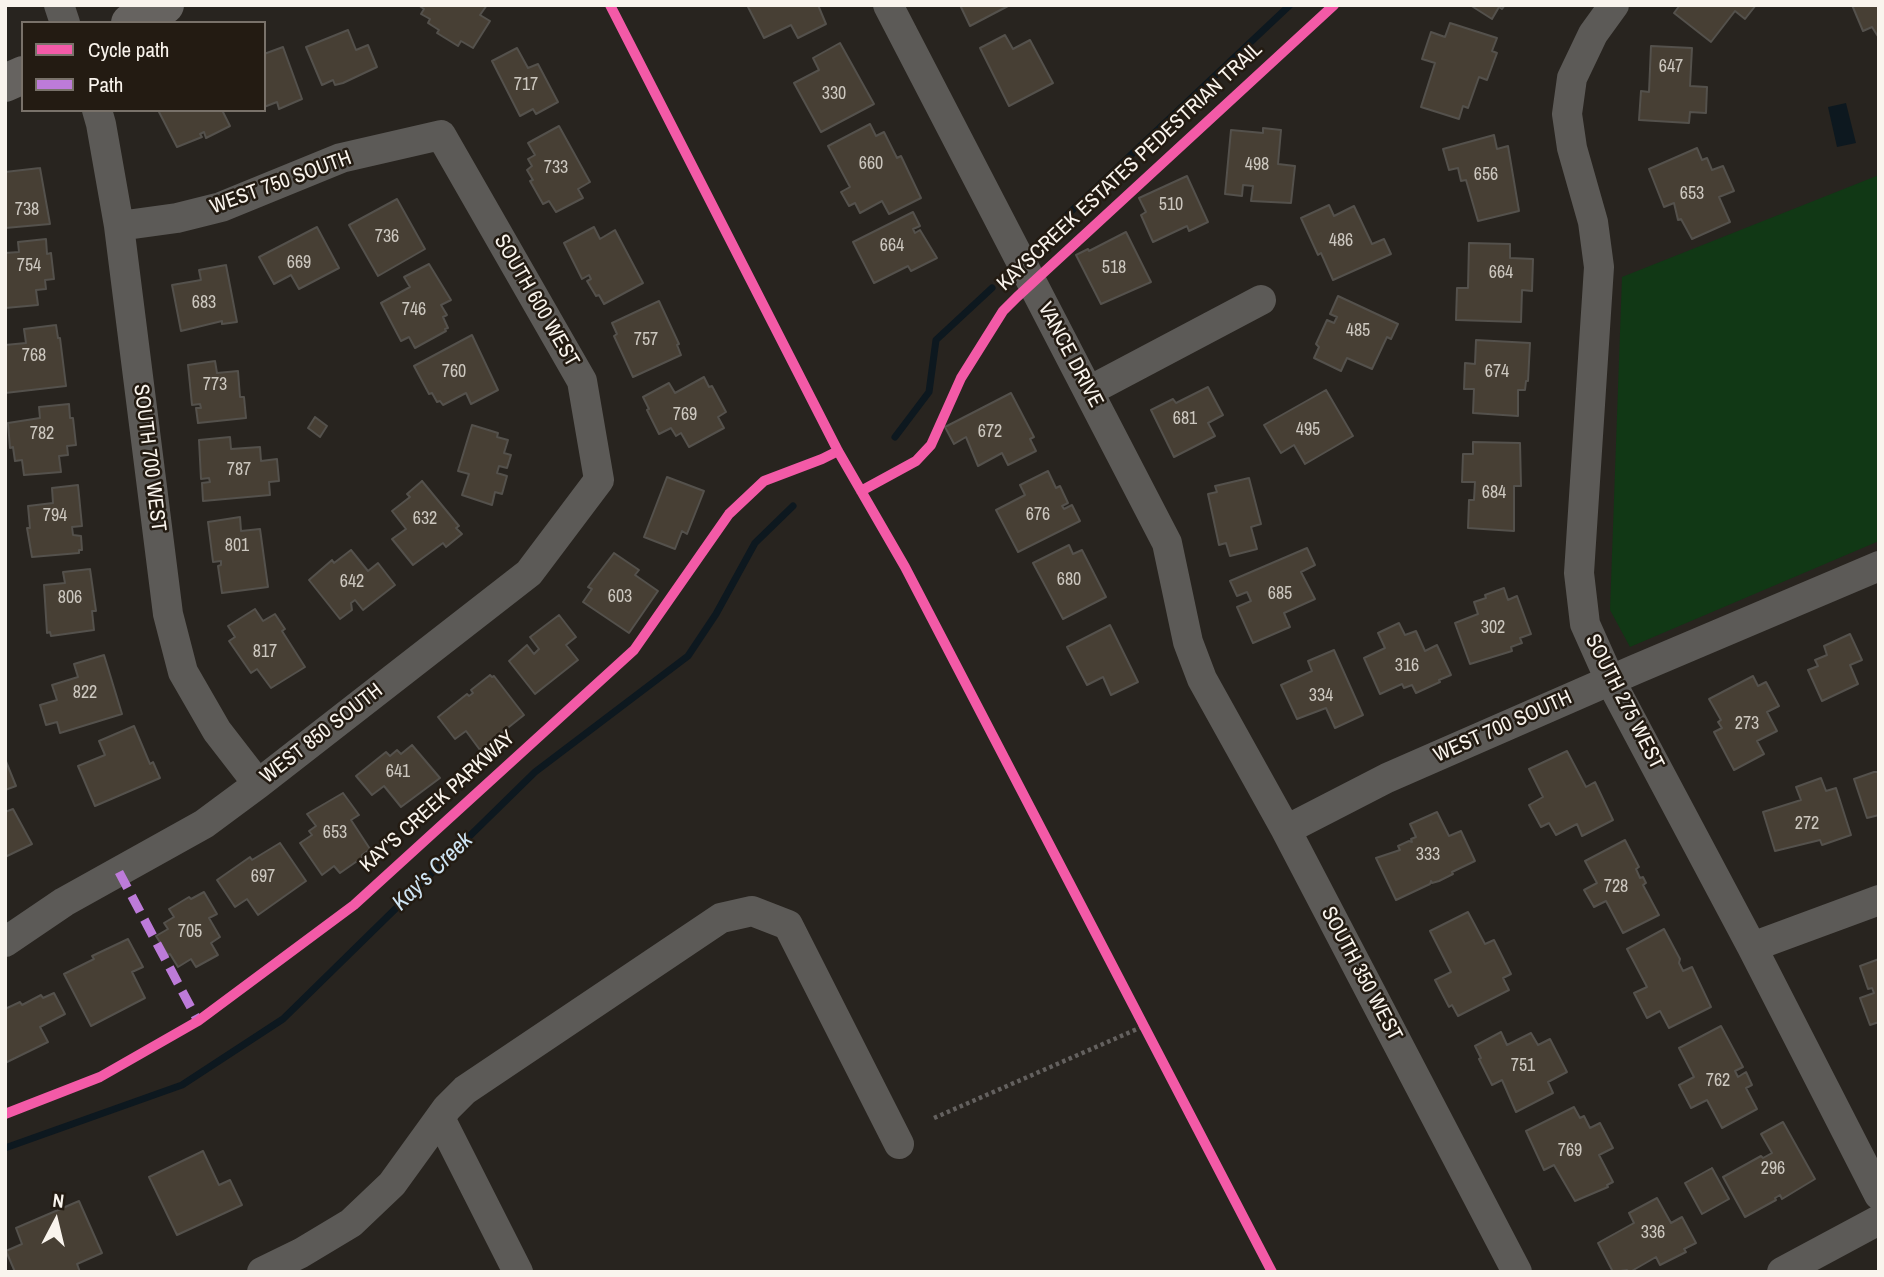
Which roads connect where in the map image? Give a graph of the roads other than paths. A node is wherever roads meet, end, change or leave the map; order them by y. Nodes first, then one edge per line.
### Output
1 (165, 5) edge
2 (888, 5) edge
3 (1614, 5) edge
4 (134, 21) edge
5 (21, 76) edge
6 (5, 83) edge
7 (98, 112) edge
8 (441, 135) joint
9 (119, 226) junction
10 (1261, 300) dead end
11 (1089, 391) junction
12 (600, 480) joint
13 (1879, 566) edge
14 (1202, 679) joint
15 (1610, 680) junction
16 (258, 783) junction
17 (1286, 830) junction
18 (1879, 900) edge
19 (5, 942) edge
20 (1752, 947) junction
21 (440, 1118) junction
22 (898, 1144) dead end
23 (1879, 1195) edge
24 (1879, 1220) edge
25 (262, 1272) edge
26 (518, 1272) edge
27 (1517, 1272) edge
28 (1782, 1272) edge

1 - 4 main road
2 - 11 street, VANCE DRIVE
3 - 15 street, SOUTH 275 WEST
5 - 6 main road
7 - 9 street, SOUTH 700 WEST
8 - 9 street, WEST 750 SOUTH
8 - 12 street, SOUTH 600 WEST
9 - 16 street, SOUTH 700 WEST
10 - 11 street
11 - 14 street, VANCE DRIVE
12 - 16 street, WEST 850 SOUTH
13 - 15 street, WEST 700 SOUTH
14 - 17 street, SOUTH 350 WEST
15 - 17 street, WEST 700 SOUTH
15 - 20 street, SOUTH 275 WEST
16 - 19 street, WEST 850 SOUTH
17 - 27 street, SOUTH 350 WEST
18 - 20 street
20 - 23 street, SOUTH 275 WEST
21 - 22 street
21 - 25 street
21 - 26 street
24 - 28 street

